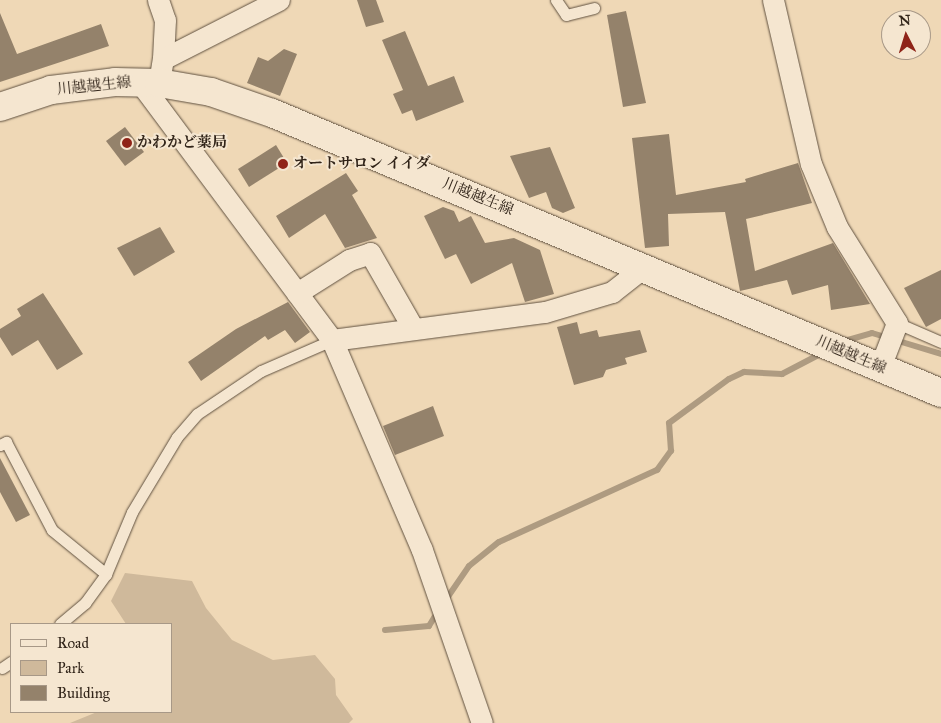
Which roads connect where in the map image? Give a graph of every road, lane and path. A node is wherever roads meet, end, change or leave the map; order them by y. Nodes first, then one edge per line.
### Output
1 (158, 0) edge
2 (279, 0) edge
3 (556, 0) edge
4 (773, 0) edge
5 (594, 8) dead end
6 (154, 74) junction
7 (0, 107) edge
8 (645, 266) junction
9 (297, 293) junction
10 (898, 323) junction
11 (413, 328) junction
12 (332, 340) junction
13 (941, 342) edge
14 (880, 367) junction
15 (941, 393) edge
16 (0, 445) edge
17 (106, 574) junction
18 (61, 623) edge
19 (482, 723) edge

1 - 6 street
2 - 6 street
3 - 5 lane
4 - 10 street
6 - 7 main road, 川越越生線
6 - 8 main road, 川越越生線
6 - 9 street
8 - 11 street
8 - 14 main road, 川越越生線
9 - 11 street
9 - 12 street
10 - 13 lane
10 - 14 street
11 - 12 street
12 - 17 lane
12 - 19 street
14 - 15 main road, 川越越生線
16 - 17 lane
17 - 18 lane

